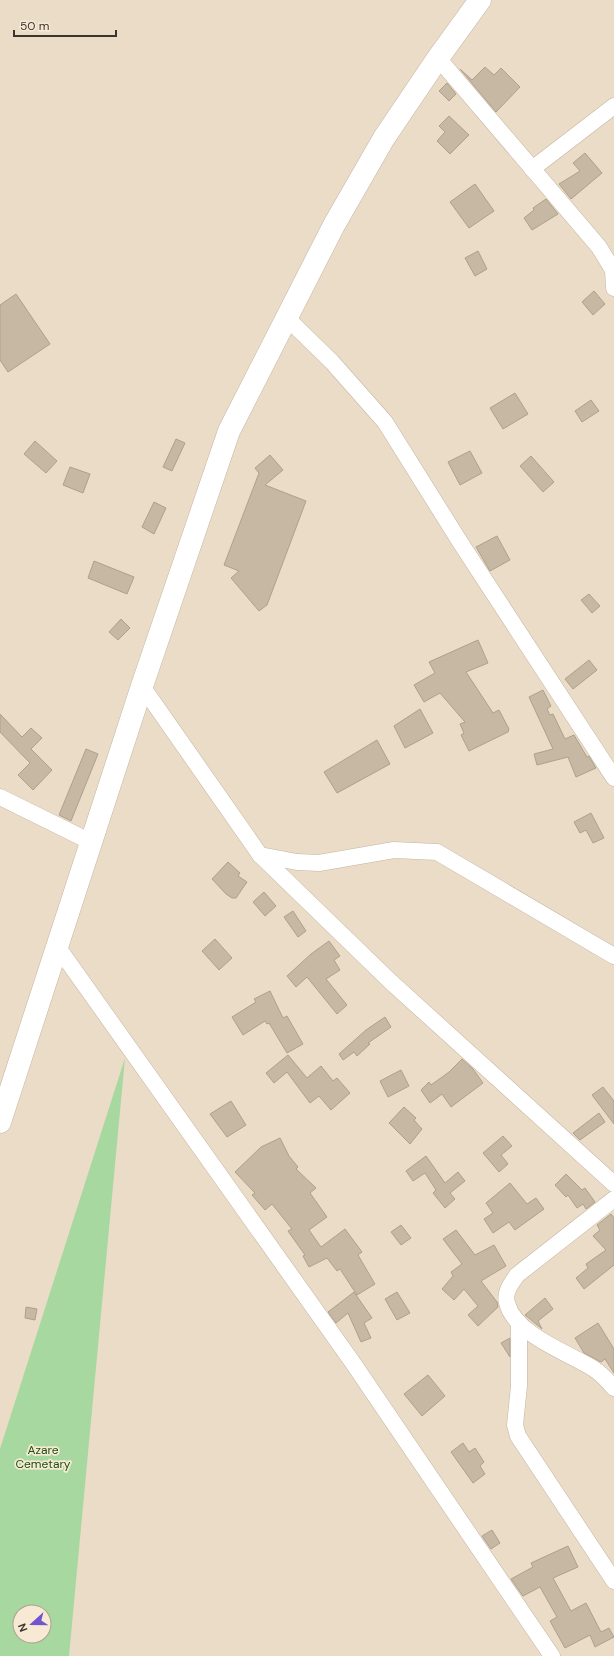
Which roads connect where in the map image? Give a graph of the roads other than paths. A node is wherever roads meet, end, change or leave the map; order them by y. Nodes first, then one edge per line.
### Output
1 (480, 0) edge
2 (438, 58) junction
3 (614, 106) edge
4 (532, 169) junction
5 (614, 288) edge
6 (287, 318) junction
7 (142, 686) junction
8 (614, 778) edge
9 (0, 797) edge
10 (92, 842) junction
11 (260, 855) junction
12 (57, 946) junction
13 (614, 956) edge
14 (0, 1122) edge
15 (614, 1184) edge
16 (614, 1199) edge
17 (519, 1323) junction
18 (614, 1388) edge
19 (614, 1581) edge
20 (552, 1656) edge

1 - 2 street
2 - 4 street
2 - 6 street
3 - 4 street
4 - 5 street
6 - 7 street
6 - 8 street
7 - 10 street
7 - 11 street
9 - 10 street
10 - 12 street
11 - 13 street
11 - 15 street
12 - 14 street
12 - 20 street
16 - 17 street
17 - 18 street
17 - 19 street

